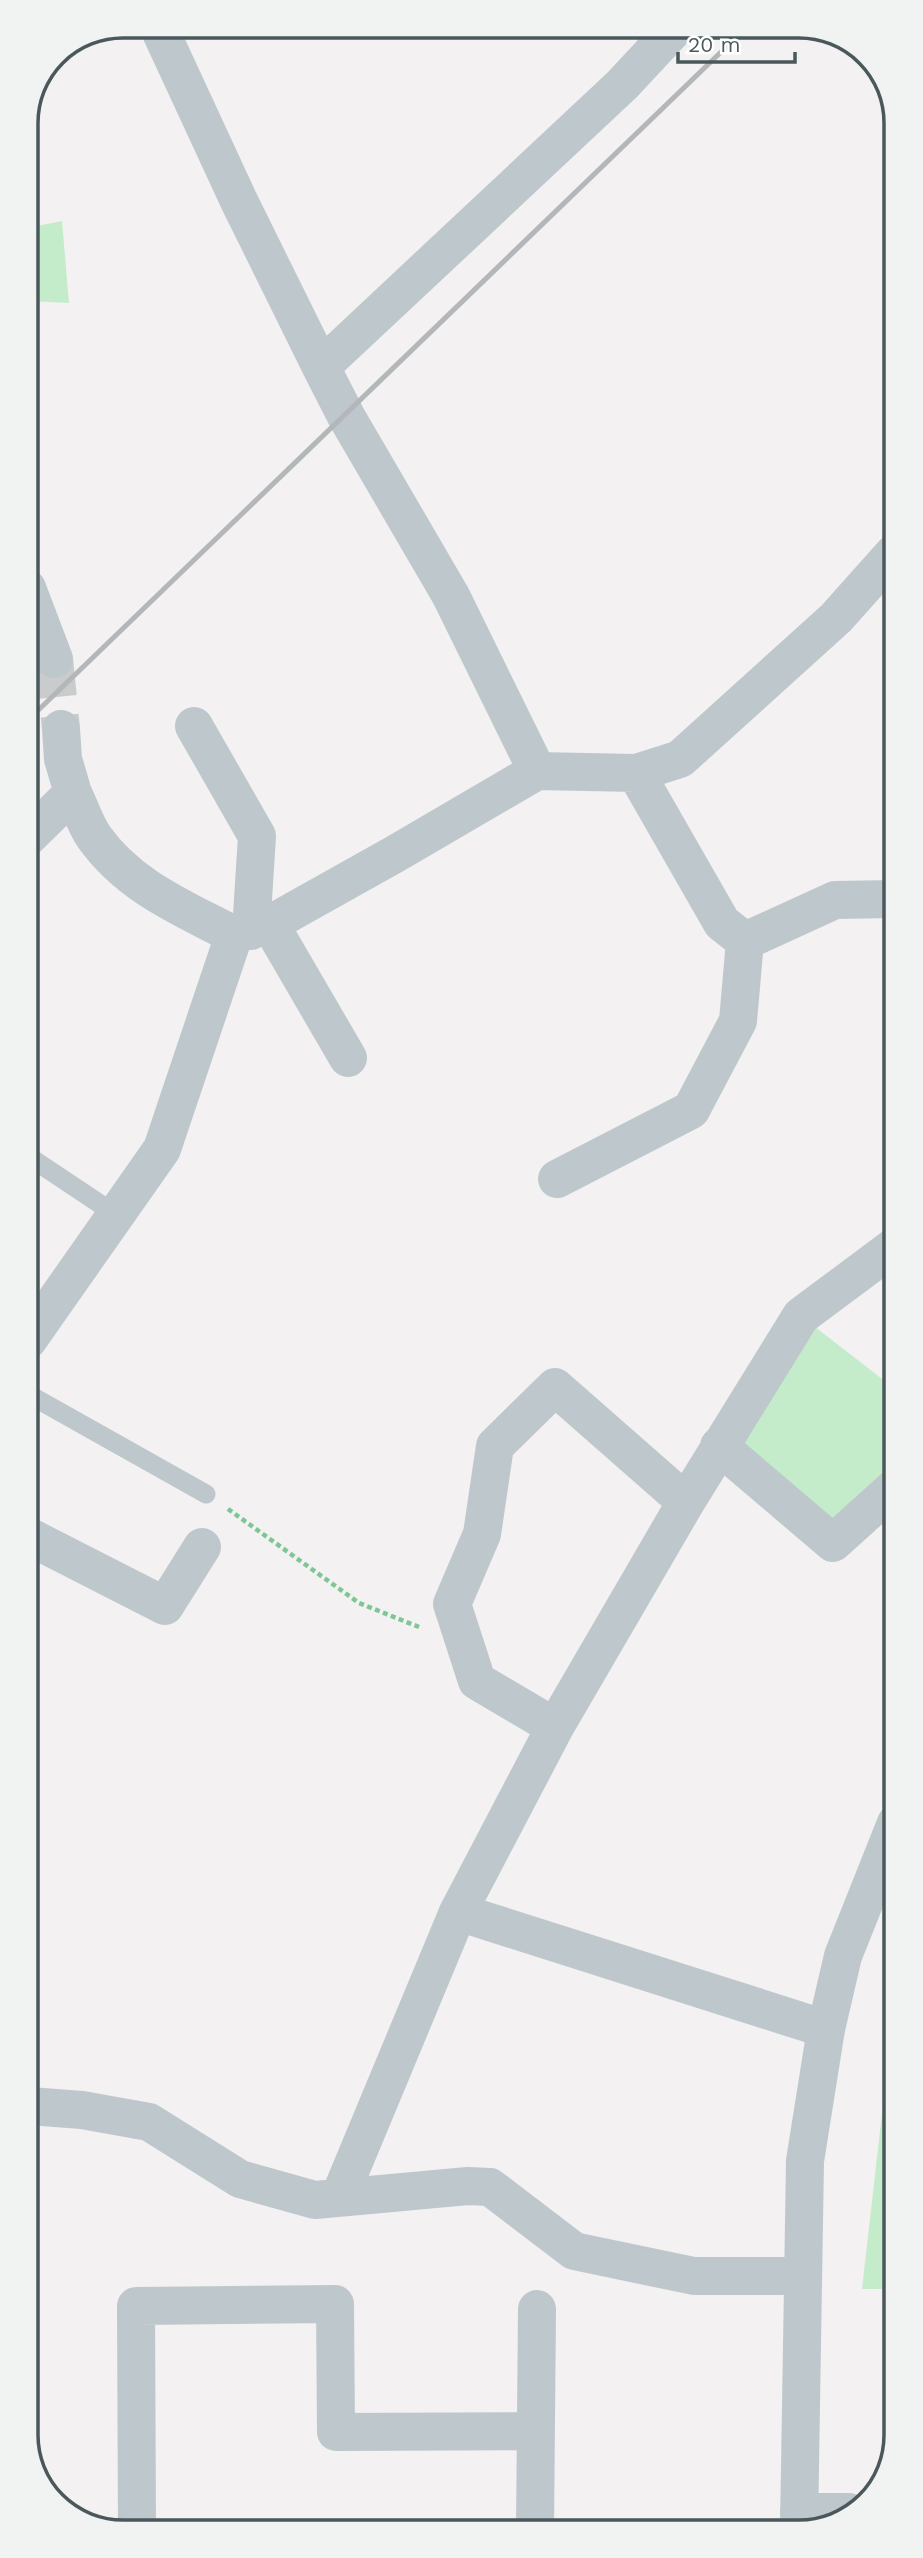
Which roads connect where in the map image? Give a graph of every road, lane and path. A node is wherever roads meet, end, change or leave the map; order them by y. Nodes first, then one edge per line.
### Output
1 (164, 39) edge
2 (665, 39) edge
3 (321, 367) junction
4 (884, 564) edge
5 (39, 620) edge
6 (54, 659) tunnel mouth
7 (194, 726) dead end
8 (61, 729) tunnel mouth
9 (537, 771) junction
10 (636, 774) junction
11 (73, 793) junction
12 (39, 826) edge
13 (884, 899) edge
14 (251, 930) junction
15 (746, 941) junction
16 (348, 1058) dead end
17 (39, 1163) edge
18 (557, 1179) dead end
19 (115, 1214) junction
20 (884, 1254) edge
21 (39, 1324) edge
22 (39, 1400) edge
23 (719, 1446) junction
24 (206, 1494) joint
25 (884, 1497) edge
26 (686, 1502) junction
27 (39, 1542) edge
28 (202, 1547) dead end
29 (467, 1651) junction
30 (555, 1727) junction
31 (884, 1853) edge
32 (458, 1912) junction
33 (826, 2029) junction
34 (39, 2107) edge
35 (339, 2198) junction
36 (803, 2276) junction
37 (537, 2309) dead end
38 (535, 2431) junction
39 (825, 2516) edge
40 (137, 2519) edge
41 (535, 2520) edge
42 (799, 2520) edge

1 - 3 street
2 - 3 street
3 - 9 street
4 - 10 street
5 - 6 street
7 - 14 street
8 - 11 street
9 - 10 street
9 - 14 street
10 - 15 street
11 - 12 street
11 - 14 street
13 - 15 street
14 - 16 street
14 - 19 street
15 - 18 street
17 - 19 lane
19 - 21 street
20 - 23 street
22 - 24 lane
23 - 25 street
23 - 26 street
24 - 29 path
26 - 29 street
26 - 30 street
27 - 28 street
29 - 30 street
30 - 32 street
31 - 33 street
32 - 33 street
32 - 35 street
33 - 36 street
34 - 35 street
35 - 36 street
36 - 42 street
37 - 38 street
38 - 40 street
38 - 41 street
39 - 42 street

